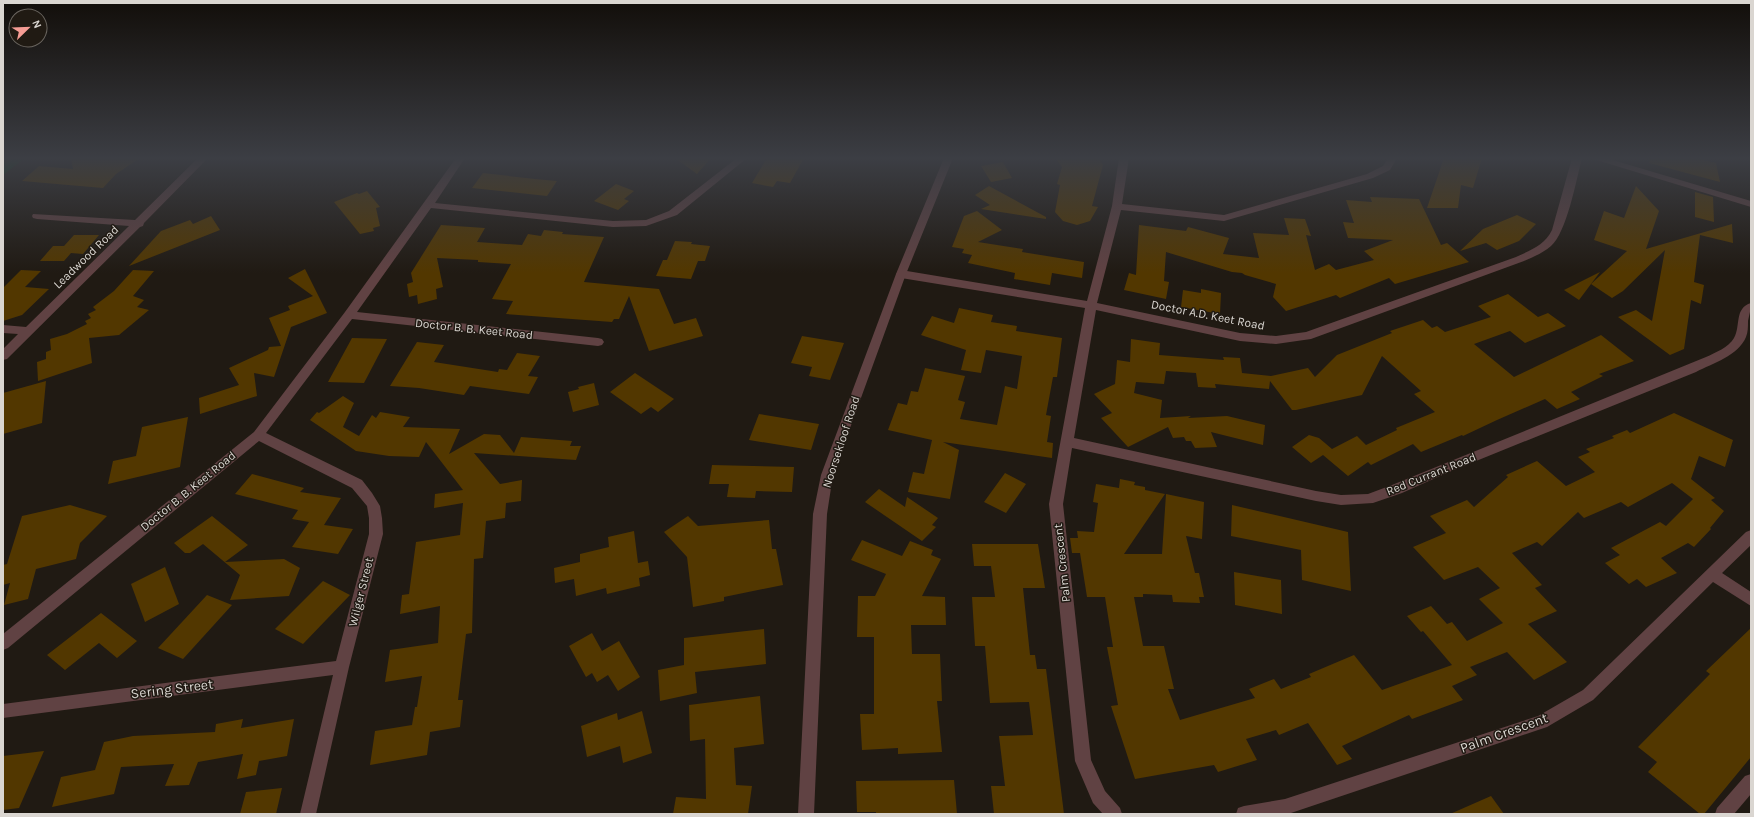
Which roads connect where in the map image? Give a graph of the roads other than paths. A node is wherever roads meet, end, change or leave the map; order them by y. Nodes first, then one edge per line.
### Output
1 (166, 196) edge
2 (434, 196) edge
3 (694, 196) edge
4 (933, 196) edge
5 (1118, 196) edge
6 (1302, 196) edge
7 (1566, 196) edge
8 (1724, 196) edge
9 (1751, 204) edge
10 (428, 205) junction
11 (1117, 206) junction
12 (36, 216) dead end
13 (139, 224) junction
14 (901, 274) junction
15 (1090, 305) junction
16 (1751, 307) edge
17 (350, 316) junction
18 (3, 328) edge
19 (28, 330) junction
20 (598, 342) dead end
21 (3, 356) edge
22 (258, 435) junction
23 (1068, 442) junction
24 (1751, 536) edge
25 (1712, 574) junction
26 (1751, 600) edge
27 (3, 643) edge
28 (342, 667) junction
29 (3, 711) edge
30 (1751, 782) edge
31 (308, 814) edge
32 (806, 814) edge
33 (1114, 814) edge
34 (1244, 814) edge
35 (1723, 814) edge

1 - 13 street, Leadwood Road
2 - 10 street, Doctor B. B. Keet Road
3 - 10 street
4 - 14 street, Noorsekloof Road
5 - 11 street, Palm Crescent
6 - 11 street
7 - 15 street, Doctor A.D. Keet Road
8 - 9 street
10 - 17 street, Doctor B. B. Keet Road
11 - 15 street, Palm Crescent
12 - 13 street
13 - 19 street, Leadwood Road
14 - 15 street, Doctor A.D. Keet Road
14 - 32 street, Noorsekloof Road
15 - 23 street, Palm Crescent
16 - 23 street, Red Currant Road
17 - 20 street, Doctor B. B. Keet Road
17 - 22 street, Doctor B. B. Keet Road
18 - 19 street
19 - 21 street, Leadwood Road
22 - 27 street, Doctor B. B. Keet Road
22 - 28 street, Wilger Street
23 - 33 street, Palm Crescent
24 - 25 street, Palm Crescent
25 - 26 street
25 - 34 street, Palm Crescent
28 - 29 street, Sering Street
28 - 31 street, Wilger Street
30 - 35 street

